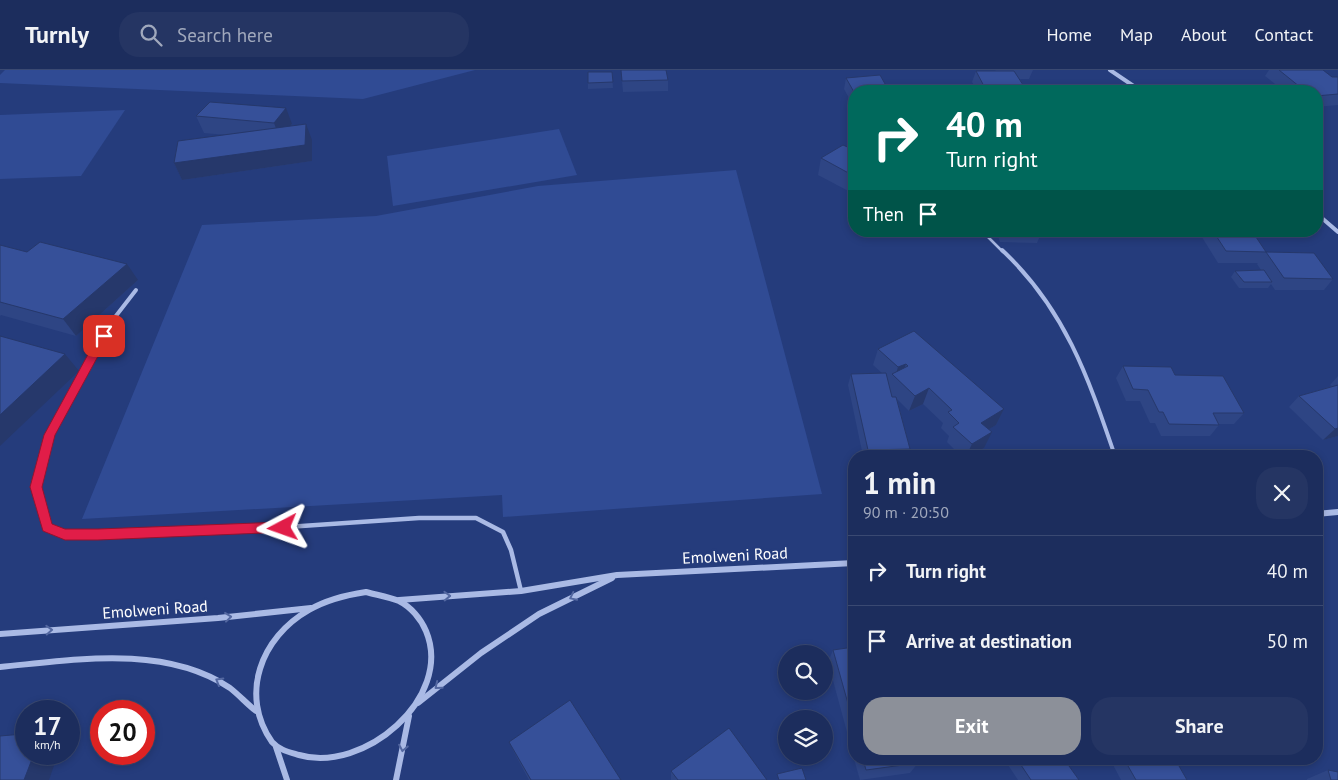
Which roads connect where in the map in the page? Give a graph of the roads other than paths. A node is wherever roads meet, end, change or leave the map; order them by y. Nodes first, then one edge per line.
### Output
1 (1110, 70) edge
2 (1132, 85) edge
3 (1323, 218) edge
4 (1338, 232) edge
5 (988, 237) edge
6 (136, 290) dead end
7 (1113, 450) edge
8 (1338, 512) edge
9 (1323, 513) edge
10 (848, 563) edge
11 (617, 575) junction
12 (521, 591) junction
13 (399, 600) junction
14 (312, 608) junction
15 (0, 634) edge
16 (0, 667) edge
17 (418, 703) junction
18 (257, 711) junction
19 (409, 715) junction
20 (276, 747) junction
21 (287, 780) edge
22 (396, 780) edge

1 - 2 street
3 - 4 street
5 - 7 lane
6 - 12 lane
8 - 9 street
10 - 11 street, Emolweni Road
11 - 12 street, Emolweni Road
11 -> 17 street, Emolweni Road
13 -> 12 street, Emolweni Road
13 - 14 street
13 - 17 street
15 -> 14 street, Emolweni Road
14 - 18 street
18 -> 16 street
17 - 19 street
18 - 20 street
19 - 20 street
19 -> 22 street
20 - 21 street

